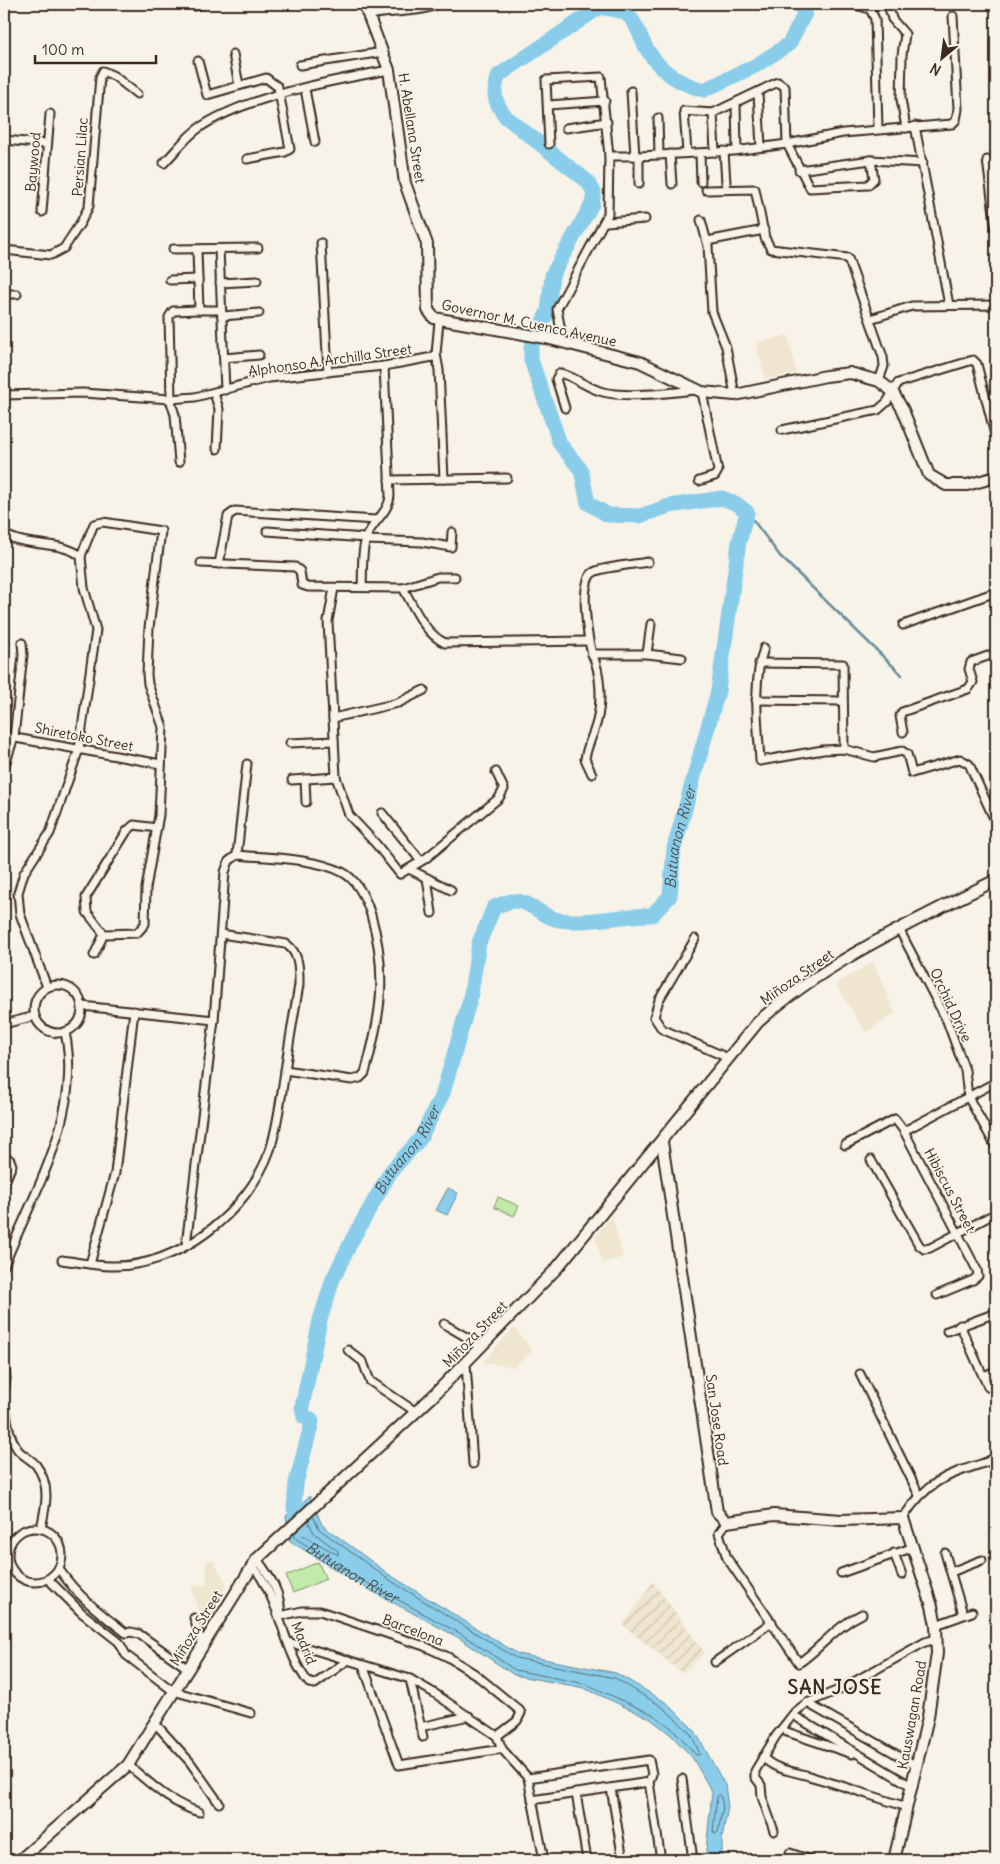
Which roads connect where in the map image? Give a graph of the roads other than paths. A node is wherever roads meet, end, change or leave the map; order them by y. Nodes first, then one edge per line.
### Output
1 (364, 4) edge
2 (438, 4) edge
3 (851, 4) edge
4 (888, 4) edge
5 (369, 15) junction
6 (953, 16) dead end
7 (382, 52) junction
8 (233, 54) dead end
9 (198, 61) dead end
10 (300, 64) dead end
11 (389, 70) junction
12 (239, 85) junction
13 (305, 89) junction
14 (631, 91) dead end
15 (758, 93) junction
16 (137, 94) dead end
17 (281, 94) junction
18 (606, 101) junction
19 (736, 104) junction
20 (548, 105) junction
21 (713, 113) junction
22 (50, 114) dead end
23 (658, 118) dead end
24 (607, 122) junction
25 (915, 126) junction
26 (566, 128) dead end
27 (906, 128) junction
28 (878, 129) junction
29 (315, 142) dead end
30 (47, 144) junction
31 (548, 144) dead end
32 (787, 144) junction
33 (761, 147) junction
34 (737, 150) junction
35 (724, 151) junction
36 (715, 152) junction
37 (700, 153) junction
38 (670, 154) junction
39 (687, 154) junction
40 (659, 155) junction
41 (609, 156) junction
42 (637, 156) junction
43 (4, 157) edge
44 (247, 159) dead end
45 (871, 160) junction
46 (987, 160) dead end
47 (164, 163) dead end
48 (923, 164) junction
49 (799, 170) junction
50 (701, 182) dead end
51 (639, 184) dead end
52 (672, 184) dead end
53 (726, 184) dead end
54 (706, 190) dead end
55 (42, 212) dead end
56 (645, 218) dead end
57 (701, 220) dead end
58 (606, 222) junction
59 (996, 229) edge
60 (764, 230) junction
61 (706, 241) junction
62 (321, 243) dead end
63 (258, 248) dead end
64 (173, 249) dead end
65 (219, 249) junction
66 (4, 250) edge
67 (197, 250) junction
68 (198, 279) junction
69 (170, 280) dead end
70 (257, 281) dead end
71 (220, 283) junction
72 (4, 294) edge
73 (17, 294) dead end
74 (949, 305) junction
75 (996, 305) edge
76 (199, 310) junction
77 (222, 313) junction
78 (259, 313) dead end
79 (870, 318) junction
80 (435, 319) junction
81 (563, 342) junction
82 (436, 354) junction
83 (260, 355) dead end
84 (224, 358) junction
85 (384, 366) junction
86 (328, 372) junction
87 (879, 381) junction
88 (225, 390) junction
89 (698, 391) junction
90 (892, 391) junction
91 (214, 393) junction
92 (4, 395) edge
93 (735, 395) junction
94 (170, 399) junction
95 (565, 408) dead end
96 (782, 430) dead end
97 (996, 439) edge
98 (217, 450) dead end
99 (179, 462) dead end
100 (507, 478) dead end
101 (996, 478) edge
102 (444, 479) junction
103 (389, 480) junction
104 (699, 481) dead end
105 (376, 520) junction
106 (267, 531) dead end
107 (452, 532) dead end
108 (4, 534) edge
109 (366, 539) junction
110 (81, 556) junction
111 (648, 562) dead end
112 (201, 563) dead end
113 (219, 564) junction
114 (455, 577) dead end
115 (334, 588) junction
116 (362, 588) junction
117 (403, 588) junction
118 (996, 592) edge
119 (651, 624) dead end
120 (903, 625) dead end
121 (588, 641) junction
122 (22, 643) dead end
123 (764, 648) dead end
124 (996, 653) edge
125 (592, 654) junction
126 (647, 654) junction
127 (682, 658) dead end
128 (759, 663) junction
129 (424, 690) dead end
130 (756, 700) junction
131 (843, 701) junction
132 (333, 718) junction
133 (903, 732) dead end
134 (4, 736) edge
135 (14, 737) junction
136 (334, 741) junction
137 (290, 743) dead end
138 (79, 749) junction
139 (844, 749) junction
140 (161, 764) junction
141 (247, 764) dead end
142 (4, 768) edge
143 (496, 772) dead end
144 (592, 774) dead end
145 (336, 777) junction
146 (305, 779) junction
147 (292, 780) dead end
148 (306, 802) dead end
149 (382, 813) dead end
150 (996, 823) edge
151 (157, 828) junction
152 (237, 854) junction
153 (422, 861) junction
154 (409, 869) junction
155 (427, 878) junction
156 (996, 880) edge
157 (451, 890) dead end
158 (432, 913) dead end
159 (899, 930) junction
160 (104, 934) junction
161 (221, 934) junction
162 (695, 939) dead end
163 (94, 955) dead end
164 (47, 987) junction
165 (82, 1006) junction
166 (134, 1011) junction
167 (35, 1016) junction
168 (214, 1020) junction
169 (4, 1024) edge
170 (65, 1032) junction
171 (728, 1058) junction
172 (285, 1070) junction
173 (996, 1082) edge
174 (968, 1097) junction
175 (904, 1132) junction
176 (662, 1142) junction
177 (845, 1145) dead end
178 (996, 1147) edge
179 (4, 1156) edge
180 (871, 1160) dead end
181 (4, 1184) edge
182 (996, 1213) edge
183 (959, 1232) junction
184 (186, 1245) junction
185 (62, 1260) dead end
186 (90, 1264) junction
187 (4, 1266) edge
188 (937, 1295) dead end
189 (996, 1313) edge
190 (444, 1324) dead end
191 (960, 1325) junction
192 (947, 1331) dead end
193 (481, 1348) junction
194 (348, 1350) dead end
195 (4, 1358) edge
196 (466, 1364) junction
197 (996, 1370) edge
198 (860, 1374) dead end
199 (983, 1376) junction
200 (988, 1387) dead end
201 (4, 1394) edge
202 (4, 1401) edge
203 (416, 1412) junction
204 (994, 1460) edge
205 (473, 1464) dead end
206 (996, 1472) edge
207 (919, 1495) junction
208 (903, 1518) junction
209 (727, 1522) junction
210 (41, 1528) junction
211 (914, 1547) junction
212 (894, 1553) junction
213 (945, 1553) dead end
214 (6, 1559) edge
215 (982, 1560) dead end
216 (254, 1562) junction
217 (59, 1569) junction
218 (951, 1572) junction
219 (841, 1573) dead end
220 (902, 1575) dead end
221 (48, 1579) junction
222 (972, 1612) dead end
223 (862, 1614) dead end
224 (963, 1614) junction
225 (280, 1616) junction
226 (194, 1618) dead end
227 (772, 1622) junction
228 (936, 1625) junction
229 (126, 1633) junction
230 (936, 1639) junction
231 (119, 1642) junction
232 (288, 1642) junction
233 (202, 1644) junction
234 (348, 1660) junction
235 (715, 1662) dead end
236 (363, 1665) junction
237 (187, 1668) junction
238 (410, 1679) junction
239 (173, 1691) junction
240 (807, 1703) junction
241 (251, 1712) dead end
242 (469, 1716) junction
243 (798, 1718) dead end
244 (154, 1722) junction
245 (812, 1726) junction
246 (420, 1727) junction
247 (787, 1732) dead end
248 (497, 1736) junction
249 (423, 1738) dead end
250 (804, 1738) junction
251 (502, 1749) junction
252 (763, 1758) junction
253 (866, 1759) junction
254 (128, 1765) junction
255 (917, 1766) junction
256 (528, 1778) junction
257 (682, 1779) dead end
258 (649, 1782) junction
259 (913, 1787) junction
260 (611, 1788) junction
261 (576, 1793) junction
262 (532, 1800) junction
263 (219, 1803) dead end
264 (907, 1807) junction
265 (199, 1812) dead end
266 (774, 1831) dead end
267 (790, 1853) dead end
268 (20, 1860) edge
269 (544, 1860) edge
270 (587, 1860) edge
271 (623, 1860) edge
272 (661, 1860) edge
273 (693, 1860) edge
274 (811, 1860) edge
275 (894, 1860) edge

1 - 5 main road, H. Abellana Street
2 - 5 street
3 - 28 street
4 - 27 street
5 - 7 main road, H. Abellana Street
6 - 25 street
7 - 10 street
7 - 11 main road, H. Abellana Street
8 - 12 street
9 - 12 street
11 - 13 street
11 - 80 main road, H. Abellana Street
12 - 17 street
13 - 17 street
13 - 29 street
14 - 42 street
15 - 19 street
15 - 32 street
15 - 33 street
16 - 66 street, Persian Lilac
17 - 44 street
17 - 47 street
18 - 20 street
18 - 20 street
18 - 24 street
19 - 21 street
19 - 34 street
20 - 31 street
21 - 36 street
21 - 39 street
22 - 30 street, Baywood
23 - 40 street
24 - 26 street
24 - 41 street
25 - 27 street
25 - 48 street
27 - 28 street
28 - 32 street
30 - 43 street
30 - 55 street, Baywood
32 - 33 street
32 - 49 street
33 - 34 street
34 - 35 street
35 - 36 street
35 - 53 street
36 - 37 street
37 - 39 street
37 - 50 street
38 - 39 street
38 - 40 street
38 - 52 street
40 - 42 street
41 - 42 street
41 - 58 street
42 - 51 street
45 - 48 street
45 - 49 street
45 - 49 street
46 - 59 street
48 - 74 street
54 - 60 street
56 - 58 street
57 - 61 street
58 - 81 street
60 - 61 street
60 - 79 street
61 - 93 street
62 - 86 street
63 - 65 street
64 - 67 street
65 - 67 street
65 - 71 street
67 - 68 street
68 - 69 street
68 - 76 street
70 - 71 street
71 - 77 street
72 - 73 street
74 - 75 street
74 - 79 street
76 - 77 street
76 - 94 street
77 - 78 street
77 - 84 street
79 - 87 street
80 - 81 main road, Governor M. Cuenco Avenue
80 - 82 street
81 - 89 main road, Governor M. Cuenco Avenue
82 - 85 street, Alphonso A. Archilla Street
82 - 102 street
83 - 84 street
84 - 88 street
85 - 86 street, Alphonso A. Archilla Street
85 - 103 street
86 - 88 street, Alphonso A. Archilla Street
87 - 90 main road, Governor M. Cuenco Avenue
87 - 93 main road, Governor M. Cuenco Avenue
88 - 91 street, Alphonso A. Archilla Street
89 - 93 main road, Governor M. Cuenco Avenue
89 - 95 street
89 - 104 street
90 - 96 street
90 - 97 street
90 - 101 main road, Governor M. Cuenco Avenue
91 - 94 street, Alphonso A. Archilla Street
91 - 98 street
92 - 94 street, Alphonso A. Archilla Street
94 - 99 street
100 - 102 street
102 - 103 street
103 - 105 street
105 - 109 street
105 - 113 street
106 - 109 street
107 - 109 street
108 - 110 street
109 - 116 street
110 - 138 street
110 - 140 street
111 - 121 street
112 - 113 street
113 - 115 street
114 - 117 street
115 - 116 street
115 - 132 street
116 - 117 street
117 - 121 street
118 - 120 street
119 - 126 street
121 - 125 street
122 - 135 street
123 - 128 street
124 - 133 street
125 - 126 street
125 - 144 street
126 - 127 street
128 - 130 street
128 - 131 street
129 - 132 street
130 - 131 street
130 - 139 street
131 - 139 street
132 - 136 street
134 - 135 street, Shiretoko Street
135 - 138 street, Shiretoko Street
135 - 142 street
136 - 137 street
136 - 145 street
138 - 140 street, Shiretoko Street
138 - 164 street
139 - 150 street
140 - 151 street
141 - 152 street
143 - 153 street
145 - 146 street
145 - 154 street
146 - 147 street
146 - 148 street
149 - 153 street
151 - 160 street
151 - 160 street
152 - 161 street
152 - 172 street
153 - 154 street
154 - 155 street
155 - 157 street
155 - 158 street
156 - 159 main road, Miñoza Street
159 - 171 main road, Miñoza Street
159 - 174 street, Orchid Drive
160 - 163 street
161 - 168 street
161 - 172 street
162 - 171 street
164 - 165 street
164 - 167 street
165 - 166 street
165 - 170 street
166 - 168 street
166 - 186 street
167 - 169 street
167 - 170 street
168 - 184 street
170 - 187 street
171 - 176 main road, Miñoza Street
172 - 184 street
173 - 174 street
174 - 175 street
174 - 178 street, Orchid Drive
175 - 177 street, Hibiscus Street
175 - 183 street, Hibiscus Street
176 - 193 main road, Miñoza Street
176 - 209 main road, San Jose Road
179 - 181 street
180 - 183 street
182 - 183 street
183 - 188 street, Hibiscus Street
184 - 186 street
185 - 186 street
189 - 191 street
190 - 193 street
191 - 192 street
191 - 199 street
193 - 196 main road, Miñoza Street
194 - 203 street
195 - 201 street
196 - 203 main road, Miñoza Street
196 - 205 street
197 - 199 street
198 - 207 street
199 - 200 street
202 - 210 street
203 - 216 main road, Miñoza Street
204 - 206 street
204 - 207 street
207 - 208 street
208 - 209 main road
208 - 211 main road, Kauswagan Road
209 - 227 street
210 - 214 street
210 - 217 street
211 - 212 street
211 - 228 main road, Kauswagan Road
212 - 219 street
212 - 220 street
213 - 218 street
214 - 221 street
215 - 218 street
216 - 225 street, Madrid
216 - 233 main road, Miñoza Street
217 - 221 street
217 - 229 street
218 - 224 street
221 - 231 street
222 - 224 street
223 - 227 street
224 - 228 street
225 - 232 street, Madrid
225 - 248 street, Barcelona
226 - 233 street
227 - 235 street
228 - 230 main road, Kauswagan Road
229 - 231 street
229 - 237 street
230 - 240 street
230 - 255 main road, Kauswagan Road
231 - 239 street
232 - 234 street
232 - 234 street, Madrid
233 - 237 main road, Miñoza Street
234 - 236 street
236 - 238 street
236 - 251 street
237 - 239 main road, Miñoza Street
238 - 242 street
238 - 246 street
239 - 241 street
239 - 244 main road, Miñoza Street
240 - 252 street
240 - 255 street
242 - 246 street
242 - 248 street
243 - 245 street
244 - 254 main road, Miñoza Street
244 - 263 street
245 - 250 street
245 - 253 street
246 - 249 street
247 - 250 street
248 - 251 street
250 - 253 street
251 - 256 street
252 - 264 street
252 - 266 street
253 - 259 street
254 - 265 street
254 - 268 main road, Miñoza Street
255 - 259 main road, Kauswagan Road
256 - 258 street
256 - 262 street
257 - 273 street
258 - 260 street
258 - 272 street
259 - 264 main road, Kauswagan Road
260 - 261 street
260 - 271 street
261 - 262 street
261 - 270 street
262 - 269 street
264 - 275 main road, Kauswagan Road
267 - 274 street

